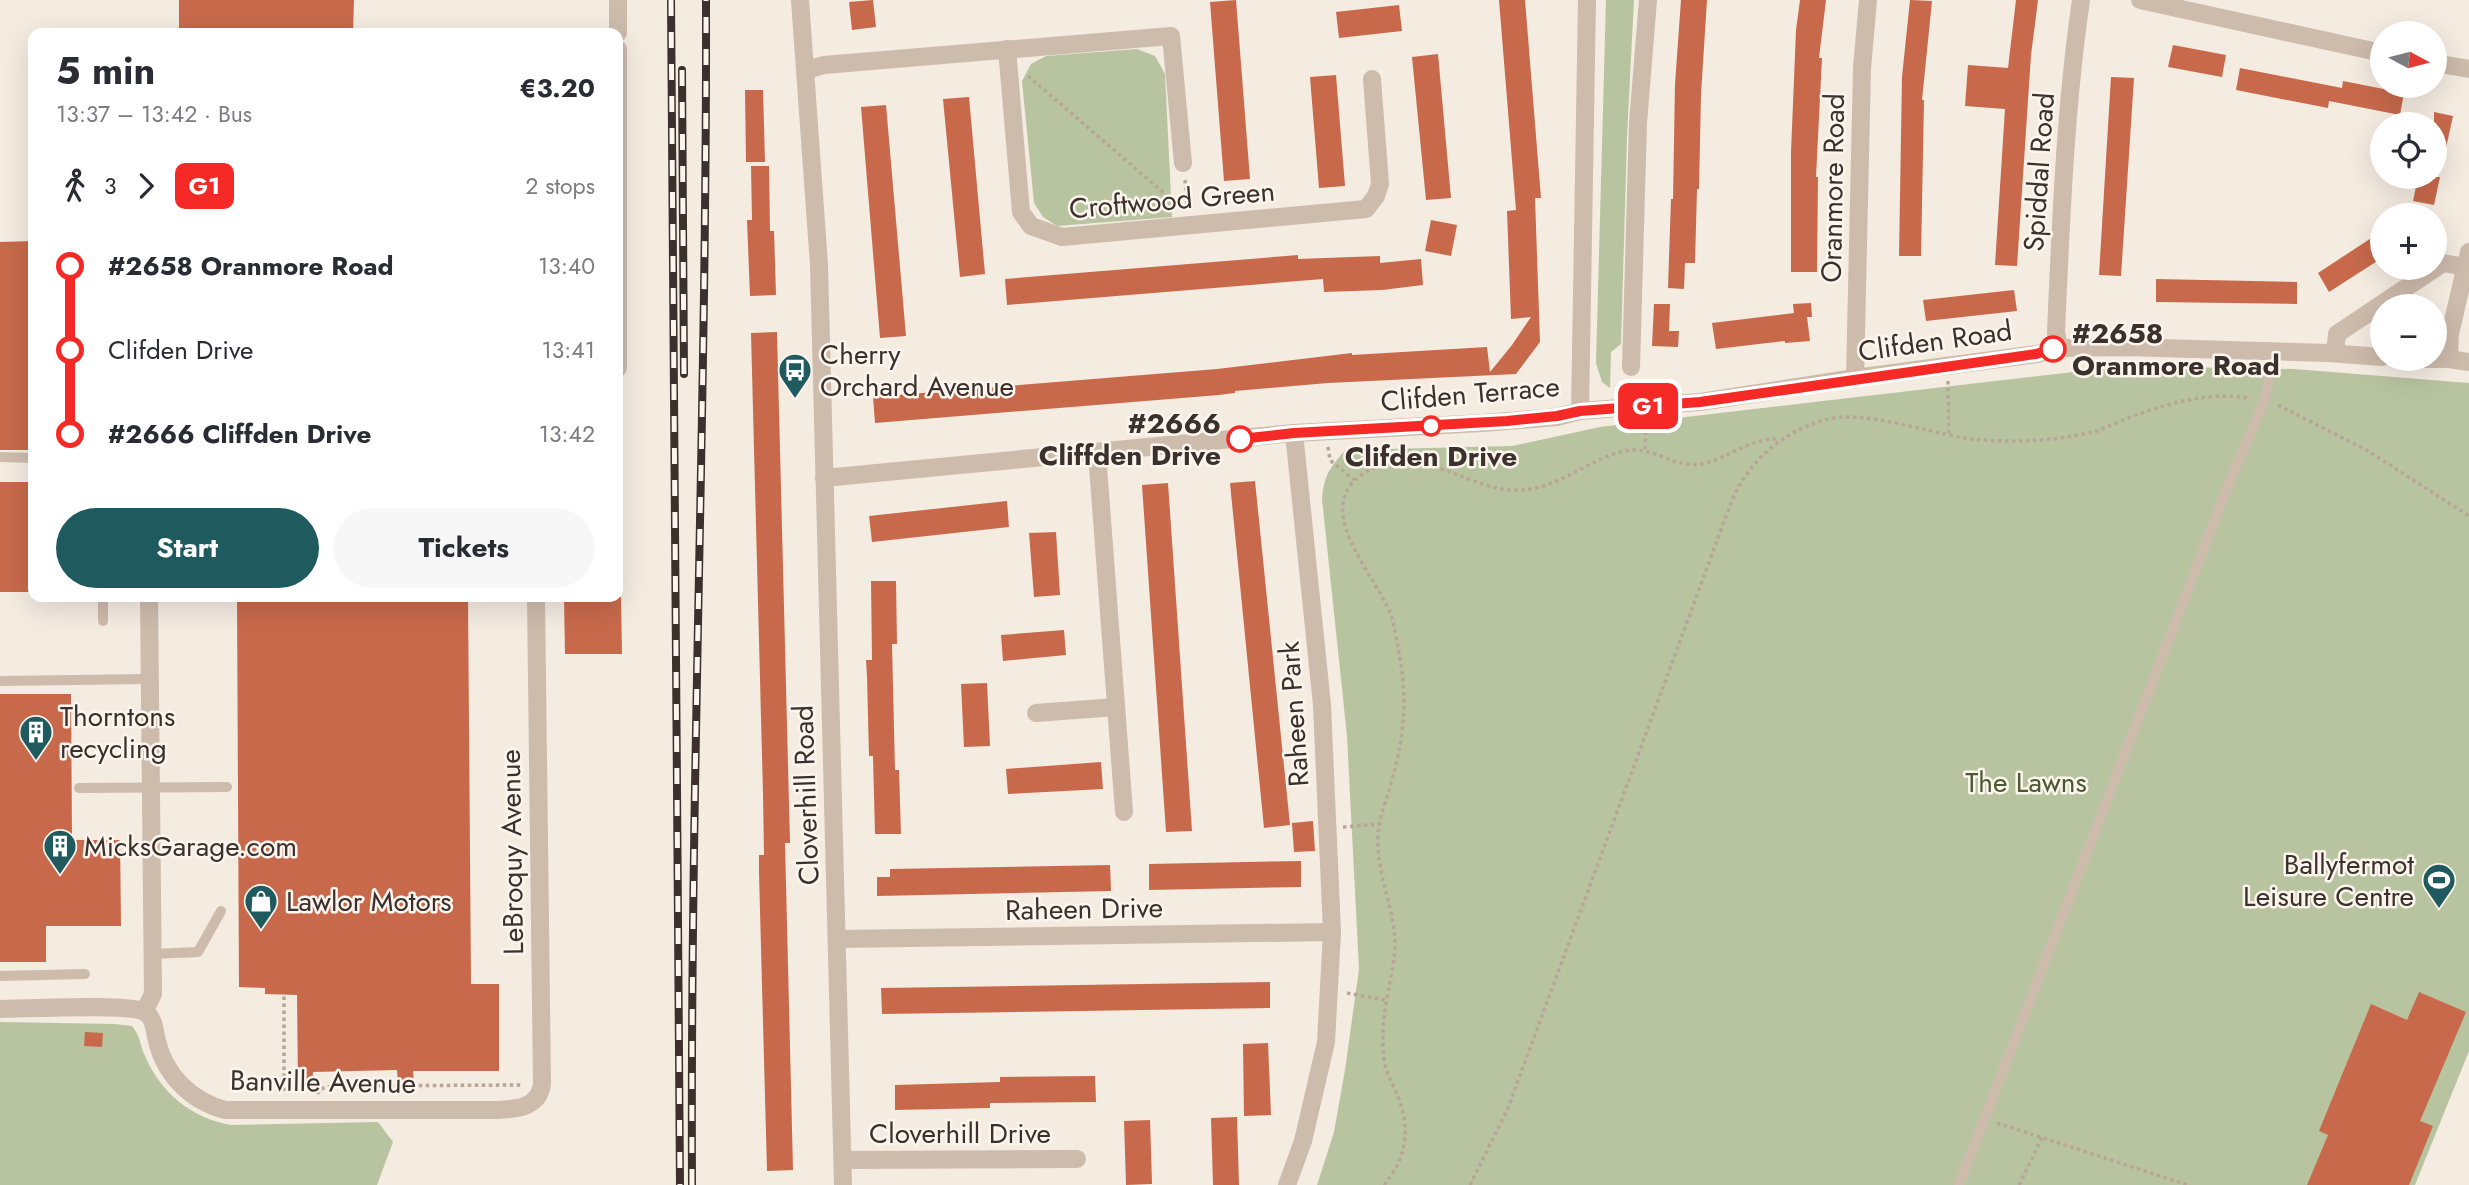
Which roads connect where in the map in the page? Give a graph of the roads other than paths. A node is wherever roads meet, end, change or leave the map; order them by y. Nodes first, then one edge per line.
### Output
1 (618, 0) edge
2 (800, 0) edge
3 (1587, 0) edge
4 (1648, 0) edge
5 (1868, 0) edge
6 (2081, 0) edge
7 (2140, 0) edge
8 (618, 28) edge
9 (1007, 49) junction
10 (2370, 50) edge
11 (2447, 65) edge
12 (2469, 69) edge
13 (806, 70) junction
14 (1372, 79) dead end
15 (1183, 163) road end
16 (2467, 259) edge
17 (2059, 348) junction
18 (2274, 351) junction
19 (2335, 353) junction
20 (2370, 355) edge
21 (2449, 359) joint
22 (2469, 362) edge
23 (1631, 367) dead end
24 (1855, 378) junction
25 (1580, 411) junction
26 (1294, 433) junction
27 (1097, 453) junction
28 (0, 457) edge
29 (28, 458) edge
30 (824, 478) junction
31 (103, 602) edge
32 (149, 602) edge
33 (536, 602) edge
34 (103, 621) dead end
35 (149, 680) junction
36 (0, 681) edge
37 (1116, 707) junction
38 (1037, 713) dead end
39 (227, 787) dead end
40 (79, 788) dead end
41 (150, 788) junction
42 (1124, 812) dead end
43 (221, 911) dead end
44 (1332, 933) junction
45 (837, 939) junction
46 (152, 954) junction
47 (85, 974) dead end
48 (0, 976) edge
49 (0, 1009) edge
50 (144, 1012) junction
51 (532, 1103) joint
52 (1077, 1159) dead end
53 (843, 1160) junction
54 (844, 1185) edge
55 (1287, 1185) edge
56 (1959, 1185) edge

1 - 8 street
2 - 13 street
3 - 25 street, Clifden Terrace
4 - 23 street
5 - 24 street, Oranmore Road
6 - 17 street, Spiddal Road
7 - 10 street
9 - 13 street, Croftwood Green
9 - 14 street, Croftwood Green
9 - 15 street, Croftwood Green
11 - 12 street
13 - 30 street, Cloverhill Road
16 - 19 street
16 - 21 street
17 - 18 street, Clifden Road
17 - 24 street, Clifden Road
18 - 19 street, Clifden Road
18 - 56 lane
19 - 20 street, Clifden Road
21 - 22 street
24 - 25 street, Clifden Road
25 - 26 street, Clifden Terrace
26 - 27 street
26 - 44 street, Raheen Park
27 - 30 street
27 - 37 street
28 - 29 lane
30 - 45 street, Cloverhill Road
31 - 34 lane
32 - 35 street
33 - 51 street, LeBroquy Avenue
35 - 36 lane
35 - 41 street
37 - 38 street
37 - 42 street
39 - 41 lane
40 - 41 lane
41 - 46 street
43 - 46 lane
44 - 45 street, Raheen Drive
44 - 55 street, Raheen Park
45 - 53 street, Cloverhill Road
46 - 50 street
47 - 48 lane
49 - 50 street
50 - 51 street, Banville Avenue
52 - 53 street, Cloverhill Drive
53 - 54 street, Cloverhill Road

